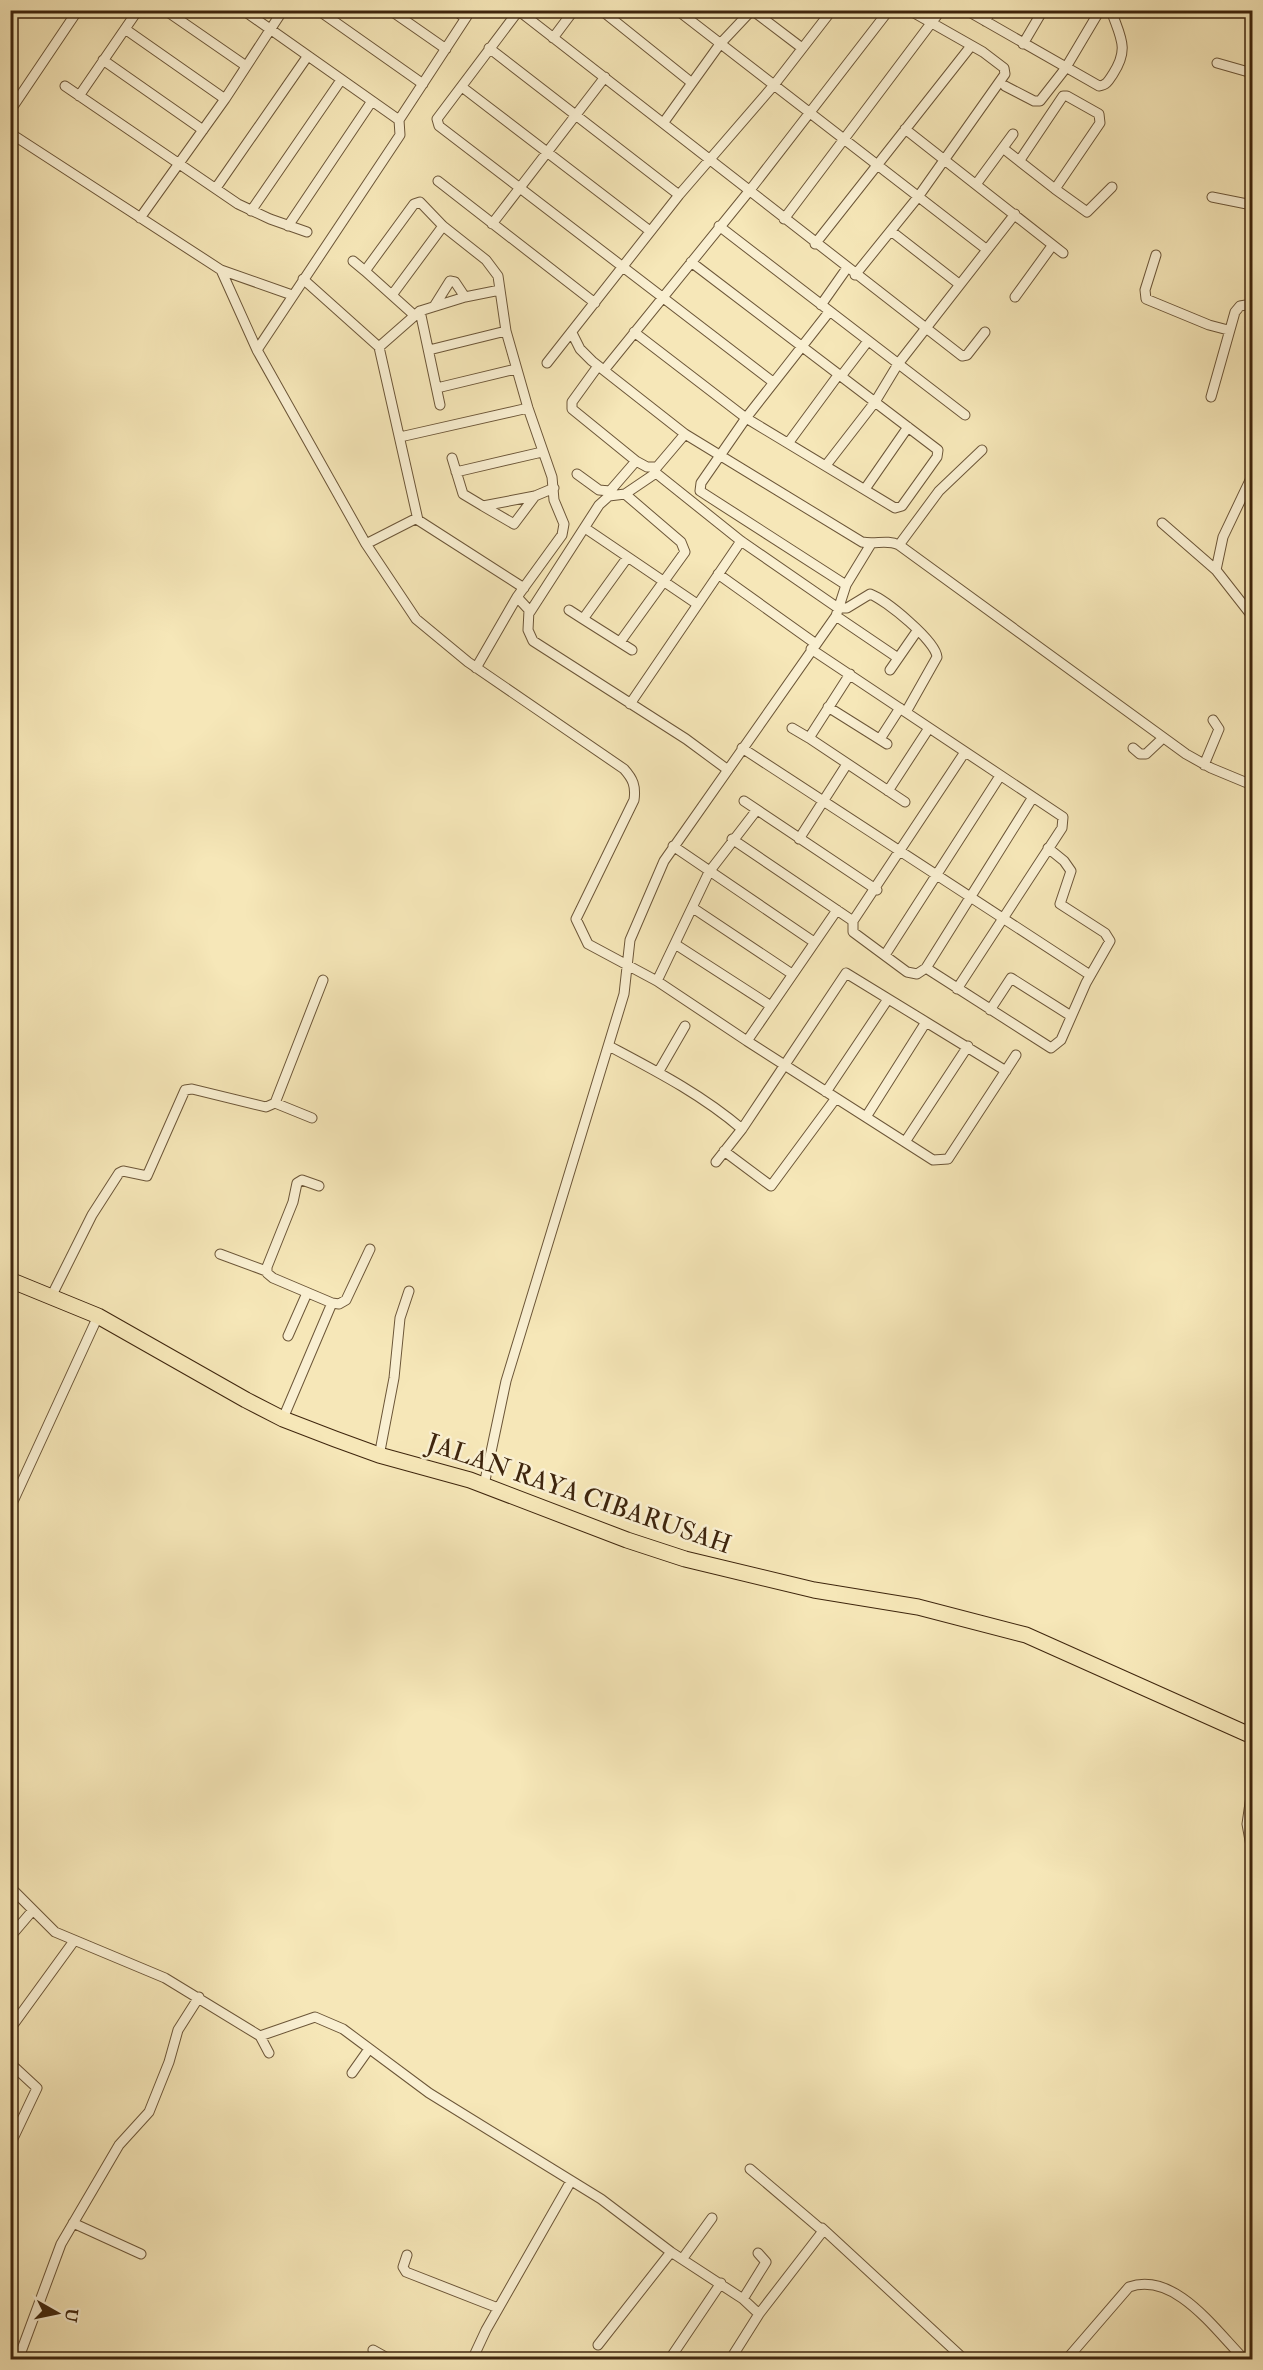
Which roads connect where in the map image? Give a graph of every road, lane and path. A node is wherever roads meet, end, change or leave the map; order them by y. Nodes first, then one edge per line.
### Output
1 (78, 10) edge
2 (138, 10) edge
3 (165, 10) edge
4 (243, 10) edge
5 (283, 10) edge
6 (318, 10) edge
7 (336, 10) edge
8 (390, 10) edge
9 (454, 10) edge
10 (574, 10) edge
11 (601, 10) edge
12 (676, 10) edge
13 (752, 10) edge
14 (889, 10) edge
15 (909, 10) edge
16 (941, 10) edge
17 (966, 10) edge
18 (992, 10) edge
19 (1043, 10) edge
20 (1100, 10) edge
21 (1111, 10) edge
22 (513, 12) edge
23 (828, 12) edge
24 (468, 14) edge
25 (330, 19) junction
26 (985, 21) junction
27 (934, 23) junction
28 (125, 29) junction
29 (271, 30) junction
30 (553, 38) junction
31 (1023, 44) junction
32 (720, 45) junction
33 (971, 46) junction
34 (489, 48) junction
35 (802, 48) junction
36 (447, 49) junction
37 (307, 57) junction
38 (103, 60) junction
39 (1217, 63) dead end
40 (246, 66) junction
41 (1065, 69) junction
42 (1252, 73) edge
43 (605, 77) junction
44 (341, 80) junction
45 (692, 83) junction
46 (423, 84) junction
47 (774, 85) junction
48 (65, 86) dead end
49 (1005, 86) dead end
50 (462, 87) junction
51 (79, 96) junction
52 (225, 99) junction
53 (372, 100) junction
54 (10, 111) edge
55 (810, 113) junction
56 (576, 115) junction
57 (399, 120) junction
58 (664, 122) junction
59 (905, 129) junction
60 (203, 130) junction
61 (10, 133) edge
62 (1013, 134) dead end
63 (844, 140) junction
64 (1004, 149) junction
65 (548, 153) junction
66 (708, 159) junction
67 (944, 159) junction
68 (1020, 160) junction
69 (177, 164) junction
70 (877, 165) junction
71 (438, 181) dead end
72 (977, 183) junction
73 (1112, 187) dead end
74 (216, 188) junction
75 (520, 188) junction
76 (1055, 189) junction
77 (750, 190) junction
78 (679, 195) junction
79 (918, 196) junction
80 (1212, 197) dead end
81 (1252, 205) edge
82 (250, 211) junction
83 (1015, 214) junction
84 (140, 218) junction
85 (784, 219) junction
86 (492, 224) junction
87 (288, 226) junction
88 (443, 226) junction
89 (719, 226) junction
90 (650, 231) junction
91 (891, 231) junction
92 (307, 232) dead end
93 (815, 244) junction
94 (1052, 246) junction
95 (986, 249) junction
96 (1063, 253) dead end
97 (1156, 255) dead end
98 (354, 261) dead end
99 (691, 262) junction
100 (623, 267) junction
101 (847, 268) junction
102 (221, 270) junction
103 (365, 271) junction
104 (855, 275) junction
105 (303, 279) junction
106 (959, 284) junction
107 (500, 290) junction
108 (292, 295) junction
109 (393, 295) junction
110 (465, 297) junction
111 (662, 297) junction
112 (1015, 297) dead end
113 (595, 303) junction
114 (1252, 304) edge
115 (435, 305) junction
116 (821, 305) junction
117 (829, 312) junction
118 (417, 313) junction
119 (926, 329) junction
120 (1228, 330) junction
121 (506, 331) junction
122 (634, 332) junction
123 (985, 332) dead end
124 (572, 333) junction
125 (868, 341) junction
126 (802, 346) junction
127 (379, 347) junction
128 (257, 350) junction
129 (429, 350) junction
130 (547, 363) dead end
131 (898, 364) junction
132 (601, 367) junction
133 (516, 369) junction
134 (840, 375) junction
135 (773, 382) junction
136 (437, 388) junction
137 (1211, 397) dead end
138 (875, 402) junction
139 (440, 405) dead end
140 (528, 408) junction
141 (965, 415) dead end
142 (746, 418) junction
143 (908, 427) junction
144 (686, 434) junction
145 (400, 437) junction
146 (789, 442) junction
147 (982, 450) dead end
148 (542, 452) junction
149 (719, 457) junction
150 (452, 458) dead end
151 (636, 461) junction
152 (827, 464) junction
153 (456, 472) junction
154 (578, 474) dead end
155 (1252, 476) edge
156 (554, 488) junction
157 (865, 489) junction
158 (625, 494) junction
159 (535, 495) junction
160 (483, 506) junction
161 (417, 518) junction
162 (1162, 523) dead end
163 (585, 528) junction
164 (741, 541) junction
165 (366, 544) junction
166 (871, 544) junction
167 (899, 545) junction
168 (627, 558) junction
169 (1216, 570) junction
170 (718, 574) junction
171 (663, 581) junction
172 (846, 585) junction
173 (524, 588) junction
174 (517, 597) junction
175 (697, 604) junction
176 (569, 610) dead end
177 (530, 612) junction
178 (837, 612) junction
179 (1252, 616) edge
180 (583, 619) junction
181 (917, 631) junction
182 (620, 642) junction
183 (814, 646) junction
184 (632, 650) dead end
185 (898, 658) junction
186 (476, 668) junction
187 (890, 670) dead end
188 (850, 674) junction
189 (630, 704) junction
190 (828, 707) junction
191 (903, 710) junction
192 (1213, 720) dead end
193 (792, 728) dead end
194 (929, 728) junction
195 (809, 738) junction
196 (1163, 738) junction
197 (742, 748) junction
198 (1133, 748) dead end
199 (965, 752) junction
200 (847, 764) junction
201 (1204, 765) junction
202 (728, 770) junction
203 (1000, 776) junction
204 (1252, 785) edge
205 (888, 791) junction
206 (1033, 797) junction
207 (744, 801) dead end
208 (822, 801) junction
209 (906, 802) dead end
210 (756, 811) junction
211 (732, 839) junction
212 (799, 840) junction
213 (673, 846) junction
214 (1048, 848) junction
215 (901, 852) junction
216 (709, 872) junction
217 (936, 876) junction
218 (877, 890) junction
219 (969, 897) junction
220 (693, 908) junction
221 (837, 910) junction
222 (1002, 918) junction
223 (853, 921) junction
224 (814, 942) junction
225 (675, 944) junction
226 (885, 955) junction
227 (625, 964) junction
228 (926, 968) junction
229 (792, 974) junction
230 (1090, 975) junction
231 (323, 980) dead end
232 (657, 981) junction
233 (957, 989) junction
234 (888, 999) junction
235 (771, 1006) junction
236 (990, 1010) junction
237 (1071, 1016) junction
238 (926, 1022) junction
239 (685, 1026) dead end
240 (747, 1041) junction
241 (609, 1046) junction
242 (968, 1046) junction
243 (1016, 1055) dead end
244 (784, 1067) junction
245 (659, 1071) junction
246 (1006, 1071) junction
247 (826, 1092) junction
248 (836, 1098) junction
249 (275, 1102) junction
250 (866, 1117) junction
251 (312, 1118) dead end
252 (742, 1129) junction
253 (904, 1142) junction
254 (724, 1151) junction
255 (716, 1162) dead end
256 (319, 1186) dead end
257 (370, 1249) dead end
258 (220, 1254) dead end
259 (267, 1271) junction
260 (10, 1278) edge
261 (409, 1291) dead end
262 (53, 1293) junction
263 (307, 1293) junction
264 (332, 1303) junction
265 (99, 1315) junction
266 (288, 1336) dead end
267 (284, 1416) junction
268 (380, 1451) junction
269 (447, 1471) junction
270 (477, 1480) junction
271 (10, 1508) edge
272 (1252, 1734) edge
273 (1252, 1789) edge
274 (1251, 1846) edge
275 (10, 1887) edge
276 (33, 1910) junction
277 (10, 1937) edge
278 (74, 1941) junction
279 (199, 1997) junction
280 (10, 2029) edge
281 (260, 2036) junction
282 (369, 2049) junction
283 (269, 2053) dead end
284 (10, 2063) edge
285 (352, 2073) dead end
286 (10, 2145) edge
287 (750, 2169) dead end
288 (572, 2181) junction
289 (712, 2218) dead end
290 (73, 2223) junction
291 (822, 2228) junction
292 (671, 2252) junction
293 (758, 2253) dead end
294 (141, 2254) dead end
295 (407, 2255) dead end
296 (683, 2258) junction
297 (721, 2283) junction
298 (743, 2299) junction
299 (498, 2308) junction
300 (759, 2314) junction
301 (597, 2345) dead end
302 (373, 2350) dead end
303 (18, 2360) edge
304 (391, 2360) edge
305 (472, 2360) edge
306 (669, 2360) edge
307 (730, 2360) edge
308 (965, 2360) edge
309 (1066, 2360) edge
310 (1245, 2360) edge

1 - 54 street
2 - 28 street
3 - 40 street
4 - 29 street
5 - 29 street
6 - 25 street
7 - 25 street
8 - 36 street
9 - 24 street
10 - 30 street
11 - 45 street
12 - 32 street
13 - 32 street
13 - 35 street
14 - 55 street
15 - 27 street
16 - 27 street
17 - 26 street
18 - 26 street
19 - 31 street
20 - 41 street
21 - 41 street
22 - 30 street
22 - 34 street
23 - 35 street
24 - 36 street
25 - 46 street
26 - 31 street
27 - 33 street
27 - 63 street
28 - 38 street
28 - 52 street
29 - 37 street
29 - 40 street
30 - 43 street
31 - 41 street
32 - 45 street
32 - 47 street
33 - 59 street
33 - 67 street
34 - 50 street
34 - 56 street
35 - 47 street
36 - 46 street
37 - 44 street
37 - 74 street
38 - 51 street
38 - 60 street
39 - 42 street
40 - 52 street
41 - 49 street
43 - 56 street
43 - 58 street
44 - 53 street
44 - 82 street
45 - 58 street
46 - 57 street
47 - 55 street
47 - 66 street
48 - 51 street
50 - 65 street
50 - 75 street
51 - 69 street
52 - 60 street
53 - 57 street
53 - 87 street
55 - 63 street
55 - 77 street
56 - 65 street
56 - 78 street
57 - 105 street
58 - 66 street
59 - 67 street
59 - 70 street
60 - 69 street
61 - 84 street
62 - 64 street
63 - 70 street
63 - 85 street
64 - 68 street
64 - 72 street
65 - 75 street
65 - 90 street
66 - 77 street
66 - 78 street
67 - 72 street
67 - 79 street
68 - 76 street
68 - 76 street
69 - 74 street
69 - 84 street
70 - 79 street
70 - 93 street
71 - 86 street
72 - 83 street
73 - 76 street
74 - 82 street
75 - 86 street
75 - 100 street
77 - 85 street
77 - 89 street
78 - 90 street
79 - 91 street
79 - 95 street
80 - 81 street
82 - 87 street
83 - 94 street
83 - 95 street
84 - 102 street
85 - 93 street
86 - 113 street
87 - 92 street
88 - 103 street
88 - 107 street
88 - 109 street
89 - 99 street
89 - 116 street
90 - 100 street
91 - 104 street
91 - 106 street
93 - 101 street
94 - 96 street
94 - 112 street
95 - 106 street
97 - 120 street
98 - 103 street
99 - 111 street
99 - 126 street
100 - 111 street
100 - 113 street
101 - 104 street
101 - 116 street
102 - 108 street
102 - 128 street
103 - 109 street
104 - 119 street
105 - 108 street
105 - 127 street
106 - 119 street
107 - 110 street
107 - 121 street
108 - 128 street
109 - 118 street
110 - 115 street
110 - 115 street
111 - 122 street
111 - 135 street
113 - 124 street
114 - 120 street
115 - 118 street
116 - 117 street
117 - 125 street
117 - 126 street
118 - 127 street
118 - 129 street
119 - 123 street
119 - 131 street
120 - 137 street
121 - 129 street
121 - 133 street
122 - 132 street
122 - 142 street
124 - 130 street
124 - 132 street
125 - 131 street
125 - 134 street
126 - 134 street
126 - 135 street
127 - 145 street
128 - 165 street
129 - 136 street
131 - 138 street
131 - 141 street
132 - 144 street
132 - 151 street
133 - 136 street
133 - 140 street
134 - 138 street
134 - 146 street
135 - 142 street
136 - 139 street
138 - 143 street
138 - 152 street
140 - 145 street
140 - 148 street
142 - 146 street
142 - 149 street
143 - 157 street
143 - 157 street
144 - 149 street
144 - 151 street
145 - 161 street
146 - 152 street
147 - 167 street
148 - 153 street
148 - 156 street
149 - 166 street
149 - 172 street
150 - 153 street
151 - 154 street
152 - 157 street
153 - 160 street
155 - 169 street
156 - 159 street
156 - 173 street
158 - 163 street
158 - 164 street
158 - 171 street
159 - 160 street
159 - 160 street
161 - 165 street
161 - 173 street
162 - 169 street
163 - 168 street
163 - 177 street
164 - 170 street
164 - 178 street
165 - 186 street
166 - 167 street
166 - 172 street
167 - 196 street
168 - 171 street
168 - 180 street
169 - 179 street
170 - 175 street
170 - 183 street
171 - 175 street
171 - 182 street
172 - 178 street
173 - 174 street
174 - 177 street
174 - 186 street
175 - 189 street
176 - 180 street
177 - 189 street
178 - 181 street
178 - 183 street
178 - 185 street
180 - 182 street
181 - 185 street
181 - 191 street
182 - 184 street
183 - 188 street
183 - 197 street
185 - 187 street
186 - 227 street
188 - 190 street
188 - 191 street
189 - 202 street
190 - 191 street
190 - 195 street
191 - 194 street
192 - 201 street
193 - 195 street
194 - 199 street
194 - 205 street
195 - 200 street
196 - 198 street
196 - 201 street
197 - 202 street
197 - 208 street
199 - 203 street
199 - 215 street
200 - 205 street
200 - 208 street
201 - 204 street
202 - 213 street
203 - 206 street
203 - 217 street
205 - 209 street
206 - 214 street
206 - 219 street
207 - 210 street
208 - 212 street
208 - 215 street
210 - 211 street
210 - 212 street
211 - 216 street
211 - 221 street
212 - 218 street
213 - 216 street
213 - 227 street
214 - 222 street
214 - 230 street
215 - 217 street
215 - 218 street
216 - 220 street
216 - 224 street
217 - 219 street
217 - 226 street
218 - 223 street
219 - 222 street
219 - 228 street
220 - 225 street
220 - 229 street
221 - 223 street
221 - 224 street
222 - 230 street
222 - 233 street
223 - 226 street
224 - 229 street
225 - 232 street
225 - 235 street
226 - 228 street
227 - 232 street
227 - 241 street
228 - 233 street
229 - 235 street
230 - 237 street
231 - 249 street
232 - 240 street
233 - 236 street
234 - 238 street
234 - 244 street
234 - 247 street
235 - 240 street
236 - 237 street
236 - 237 street
238 - 242 street
238 - 250 street
239 - 245 street
240 - 244 street
241 - 245 street
241 - 270 street
242 - 246 street
242 - 253 street
243 - 246 street
244 - 247 street
244 - 252 street
245 - 252 street
246 - 253 street
247 - 248 street
248 - 250 street
248 - 254 street
249 - 251 street
249 - 262 street
250 - 253 street
252 - 254 street
254 - 255 street
256 - 259 street
257 - 264 street
258 - 259 street
259 - 263 street
260 - 262 main road, JALAN RAYA CIBARUSAH
260 - 265 main road, JALAN RAYA CIBARUSAH
261 - 268 street
262 - 265 main road, JALAN RAYA CIBARUSAH
263 - 264 street
263 - 266 street
264 - 267 street
265 - 267 main road, JALAN RAYA CIBARUSAH
265 - 269 main road, JALAN RAYA CIBARUSAH
265 - 271 street
267 - 268 main road, JALAN RAYA CIBARUSAH
268 - 269 main road, JALAN RAYA CIBARUSAH
269 - 270 main road, JALAN RAYA CIBARUSAH
270 - 272 main road, JALAN RAYA CIBARUSAH
273 - 274 street
275 - 276 street
276 - 277 street
276 - 278 street
278 - 279 street
278 - 280 street
279 - 281 street
279 - 290 street
281 - 282 street
281 - 283 street
282 - 285 street
282 - 288 street
284 - 286 street
287 - 291 street
288 - 292 street
288 - 299 street
289 - 296 street
290 - 294 street
290 - 303 street
291 - 300 street
291 - 308 street
292 - 296 street
292 - 301 street
293 - 298 street
295 - 299 street
296 - 297 street
297 - 298 street
297 - 306 street
298 - 300 street
299 - 305 street
300 - 307 street
302 - 304 street
309 - 310 street

